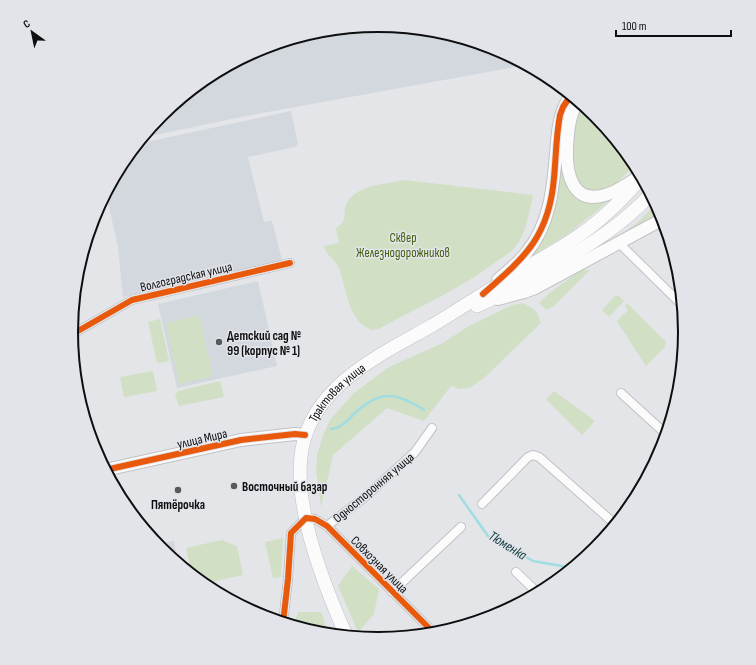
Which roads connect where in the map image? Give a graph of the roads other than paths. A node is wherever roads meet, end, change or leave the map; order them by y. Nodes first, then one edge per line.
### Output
1 (568, 100) edge
2 (575, 106) edge
3 (636, 179) edge
4 (637, 181) edge
5 (647, 198) edge
6 (658, 222) edge
7 (619, 243) junction
8 (290, 263) dead end
9 (483, 298) junction
10 (677, 300) edge
11 (78, 331) edge
12 (622, 393) dead end
13 (432, 428) dead end
14 (662, 431) edge
15 (306, 435) junction
16 (110, 469) edge
17 (482, 504) dead end
18 (306, 518) junction
19 (611, 521) edge
20 (327, 526) junction
21 (461, 527) dead end
22 (516, 572) dead end
23 (534, 589) edge
24 (392, 592) junction
25 (283, 618) edge
26 (429, 628) edge
27 (344, 631) edge

1 - 9 street
2 - 3 street
4 - 9 main road, Трактовая улица
5 - 9 main road, Трактовая улица
6 - 7 street
7 - 9 street
7 - 10 street
8 - 11 street, Волгоградская улица
9 - 15 main road, Трактовая улица
12 - 14 street
13 - 20 street, Односторонняя улица
15 - 16 street, улица Мира
15 - 18 main road, Трактовая улица
17 - 19 street
18 - 20 street, Совхозная улица
18 - 25 street
18 - 27 main road, Трактовая улица
20 - 24 street, Совхозная улица
21 - 24 street
22 - 23 street
24 - 26 street, Совхозная улица

